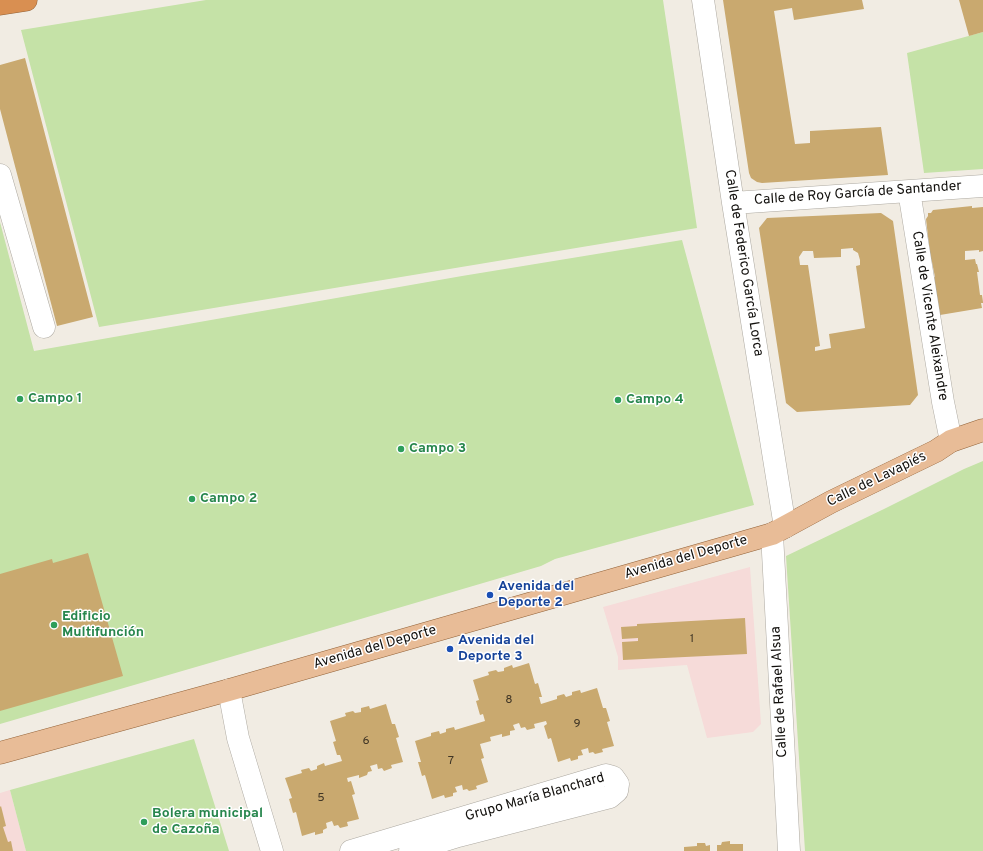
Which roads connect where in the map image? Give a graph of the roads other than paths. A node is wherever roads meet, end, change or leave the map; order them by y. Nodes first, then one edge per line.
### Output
1 (26, 0) edge
2 (703, 0) edge
3 (0, 4) edge
4 (0, 176) edge
5 (983, 186) edge
6 (909, 191) junction
7 (733, 203) junction
8 (44, 327) dead end
9 (983, 430) edge
10 (951, 441) junction
11 (778, 530) junction
12 (229, 690) junction
13 (0, 753) edge
14 (459, 844) edge
15 (272, 851) edge
16 (351, 851) edge
17 (410, 851) edge
18 (788, 851) edge

1 - 3 highway
2 - 7 street, Calle de Federico García Lorca
4 - 8 street
5 - 6 street, Calle de Roy García de Santander
6 - 7 street, Calle de Roy García de Santander
6 - 10 street, Calle de Vicente Aleixandre
7 - 11 street, Calle de Federico García Lorca
9 - 10 main road, Calle de Lavapiés
10 - 11 main road, Calle de Lavapiés
11 - 12 main road, Avenida del Deporte
11 - 18 street, Calle de Rafael Alsua
12 - 13 main road, Avenida del Deporte
12 - 15 street
14 - 16 street, Grupo María Blanchard
14 - 17 street, Grupo María Blanchard

